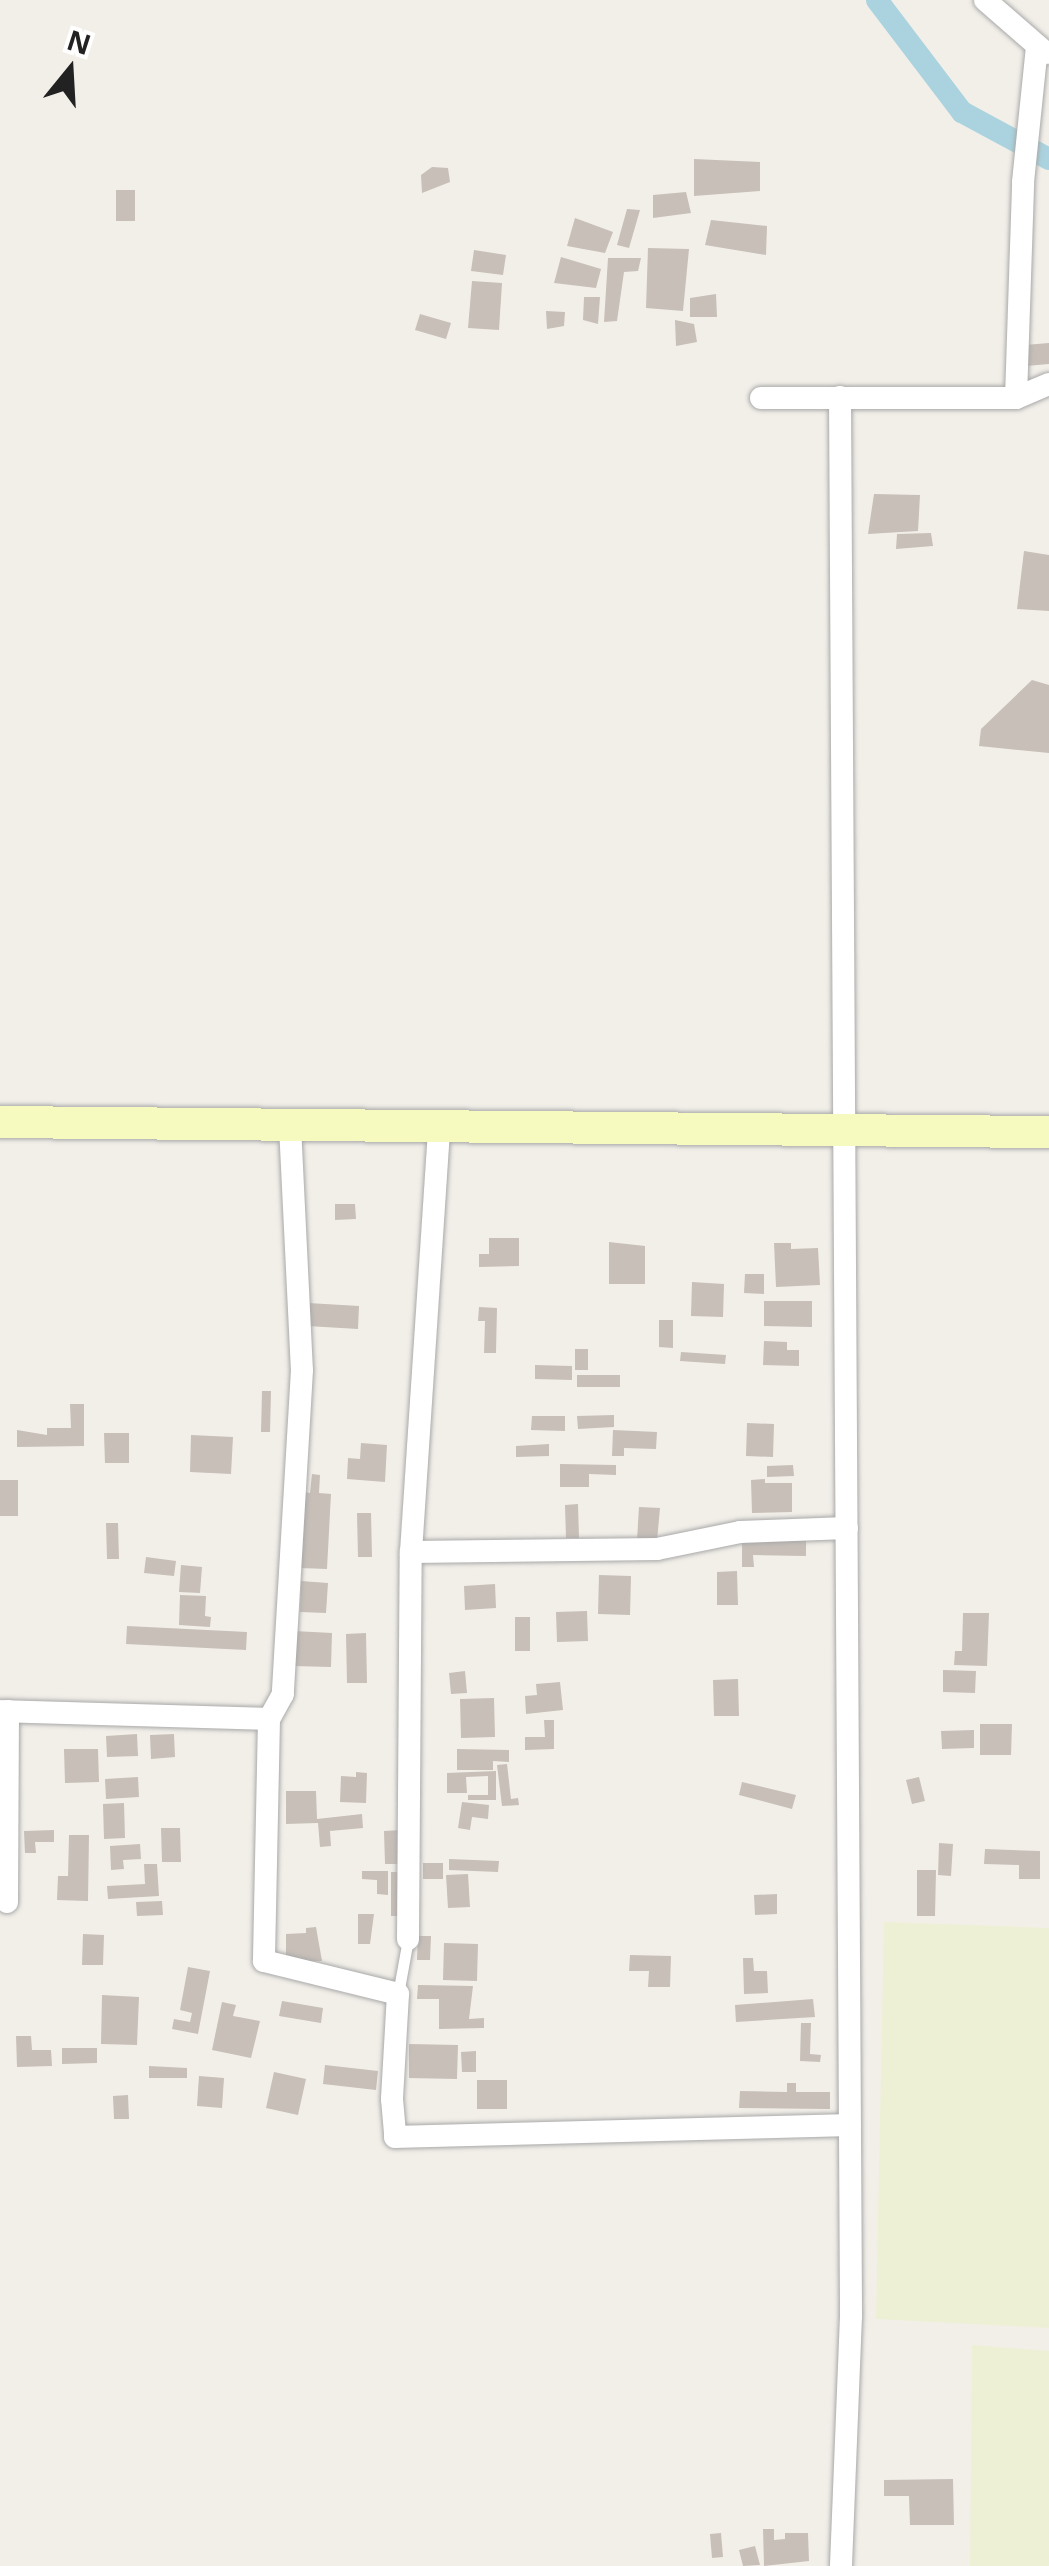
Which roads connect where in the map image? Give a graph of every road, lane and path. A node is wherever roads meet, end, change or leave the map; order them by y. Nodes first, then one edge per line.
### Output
1 (985, 0) edge
2 (1043, 50) edge
3 (1039, 120) edge
4 (1049, 384) edge
5 (840, 397) junction
6 (761, 398) dead end
7 (1016, 398) junction
8 (0, 1122) edge
9 (290, 1126) junction
10 (439, 1128) junction
11 (844, 1132) junction
12 (1049, 1132) edge
13 (847, 1528) junction
14 (411, 1552) junction
15 (4, 1711) edge
16 (269, 1719) junction
17 (7, 1902) dead end
18 (408, 1939) joint
19 (398, 1994) junction
20 (850, 2125) junction
21 (840, 2566) edge

1 - 2 street
2 - 3 street
3 - 7 street
4 - 7 street
5 - 6 street
5 - 7 street
5 - 11 street
8 - 9 street
9 - 10 street
9 - 16 street
10 - 11 street
10 - 14 street
11 - 12 street
11 - 13 street
13 - 14 street
13 - 20 street
14 - 18 street
15 - 16 street
15 - 17 street
16 - 19 street
18 - 19 lane
19 - 20 street
20 - 21 street

